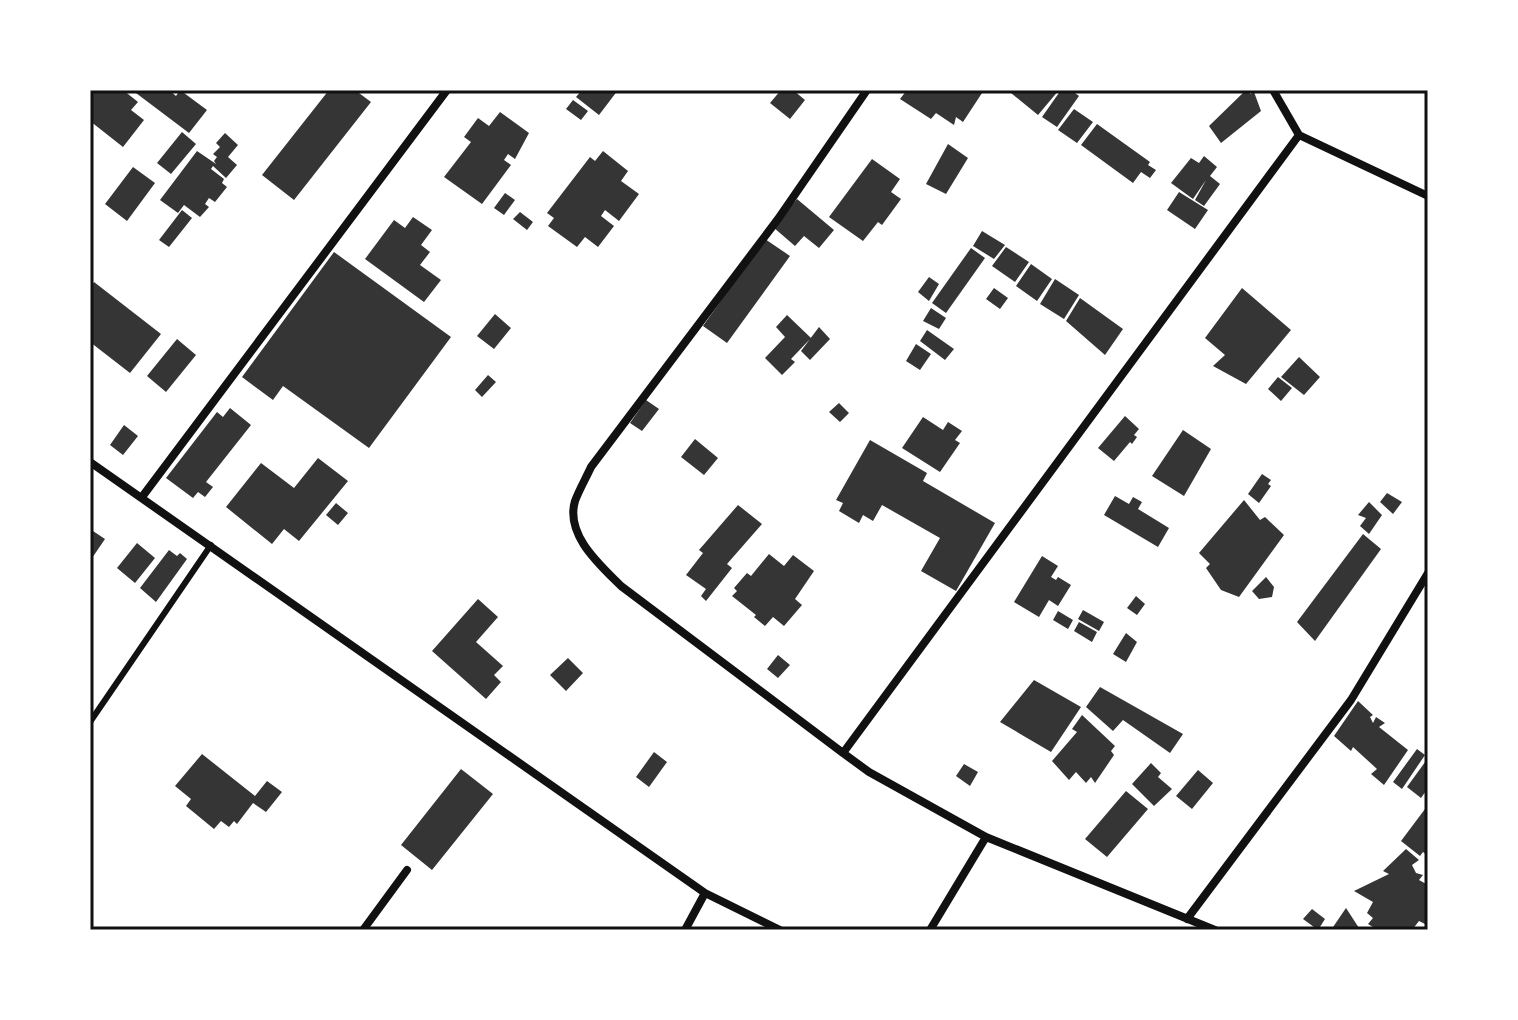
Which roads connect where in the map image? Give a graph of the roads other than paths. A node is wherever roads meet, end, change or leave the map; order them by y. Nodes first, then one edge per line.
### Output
1 (447, 90) edge
2 (867, 90) edge
3 (1273, 90) edge
4 (1299, 135) junction
5 (1428, 196) edge
6 (90, 462) edge
7 (142, 497) junction
8 (211, 545) junction
9 (1428, 573) edge
10 (90, 722) edge
11 (843, 753) junction
12 (986, 837) junction
13 (407, 870) dead end
14 (705, 893) junction
15 (1187, 919) junction
16 (363, 930) edge
17 (685, 930) edge
18 (780, 930) edge
19 (930, 930) edge
20 (1215, 930) edge

1 - 7 street
2 - 11 street
3 - 4 street
4 - 5 street
4 - 11 street
6 - 7 street
7 - 8 street
8 - 10 lane
8 - 14 street
9 - 15 street
11 - 12 street
12 - 15 street
12 - 19 street
13 - 16 street
14 - 17 street
14 - 18 street
15 - 20 street

